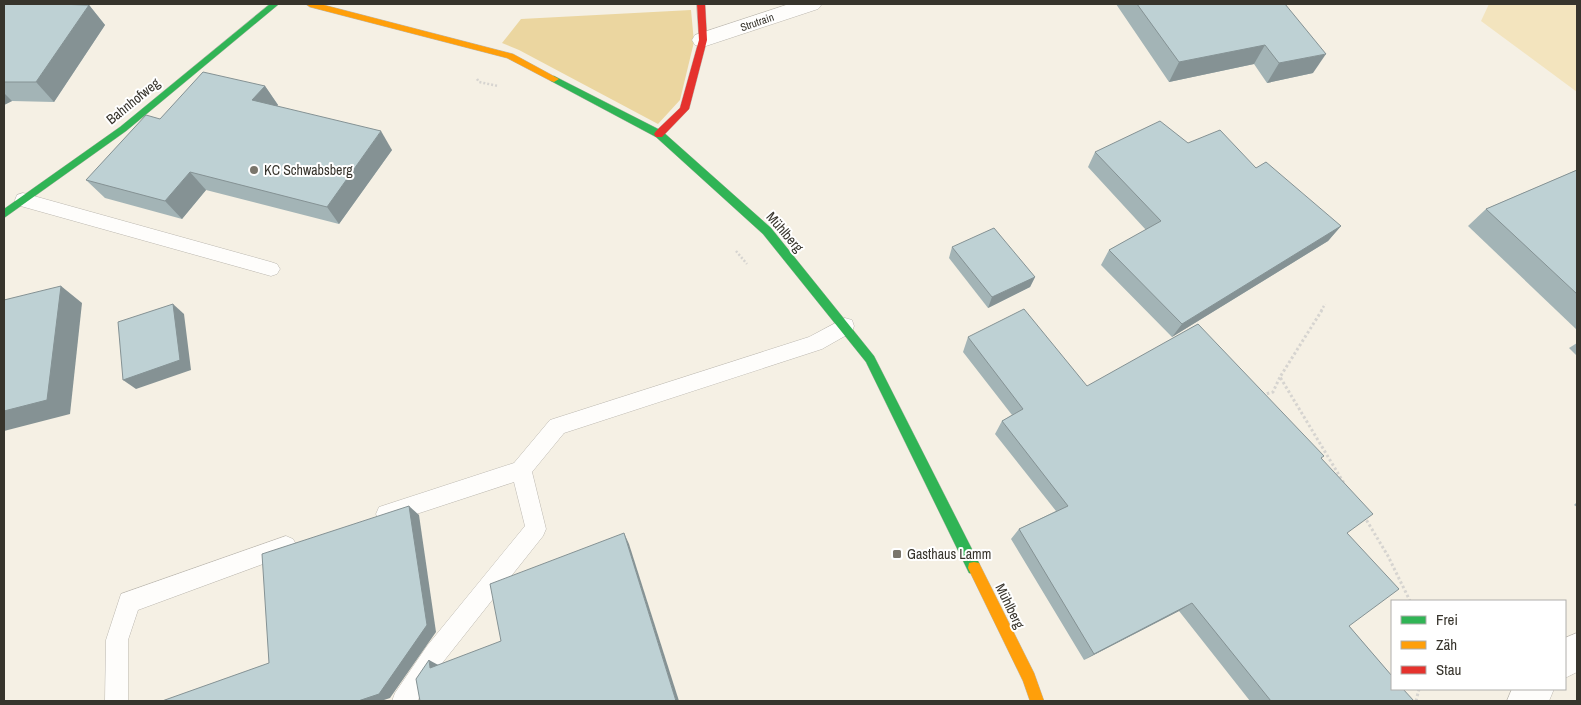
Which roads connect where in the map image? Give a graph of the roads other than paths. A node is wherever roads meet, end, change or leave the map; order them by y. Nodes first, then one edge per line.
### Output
1 (275, 4) edge
2 (310, 4) edge
3 (701, 4) edge
4 (811, 4) edge
5 (704, 40) junction
6 (659, 134) junction
7 (23, 200) junction
8 (4, 214) edge
9 (271, 269) dead end
10 (844, 326) junction
11 (521, 470) junction
12 (369, 520) edge
13 (303, 541) edge
14 (1577, 649) edge
15 (1566, 660) edge
16 (1536, 690) edge
17 (116, 701) edge
18 (403, 701) edge
19 (1037, 701) edge
20 (1524, 701) edge

1 - 7 street, Bahnhofweg
2 - 6 street, Mühlberg
3 - 5 street
4 - 5 street, Strutrain
5 - 6 street
6 - 10 street, Mühlberg
7 - 8 street, Bahnhofweg
7 - 9 lane
10 - 11 lane
10 - 19 street, Mühlberg
11 - 12 lane
11 - 18 lane
13 - 17 lane
14 - 15 street
16 - 20 street

